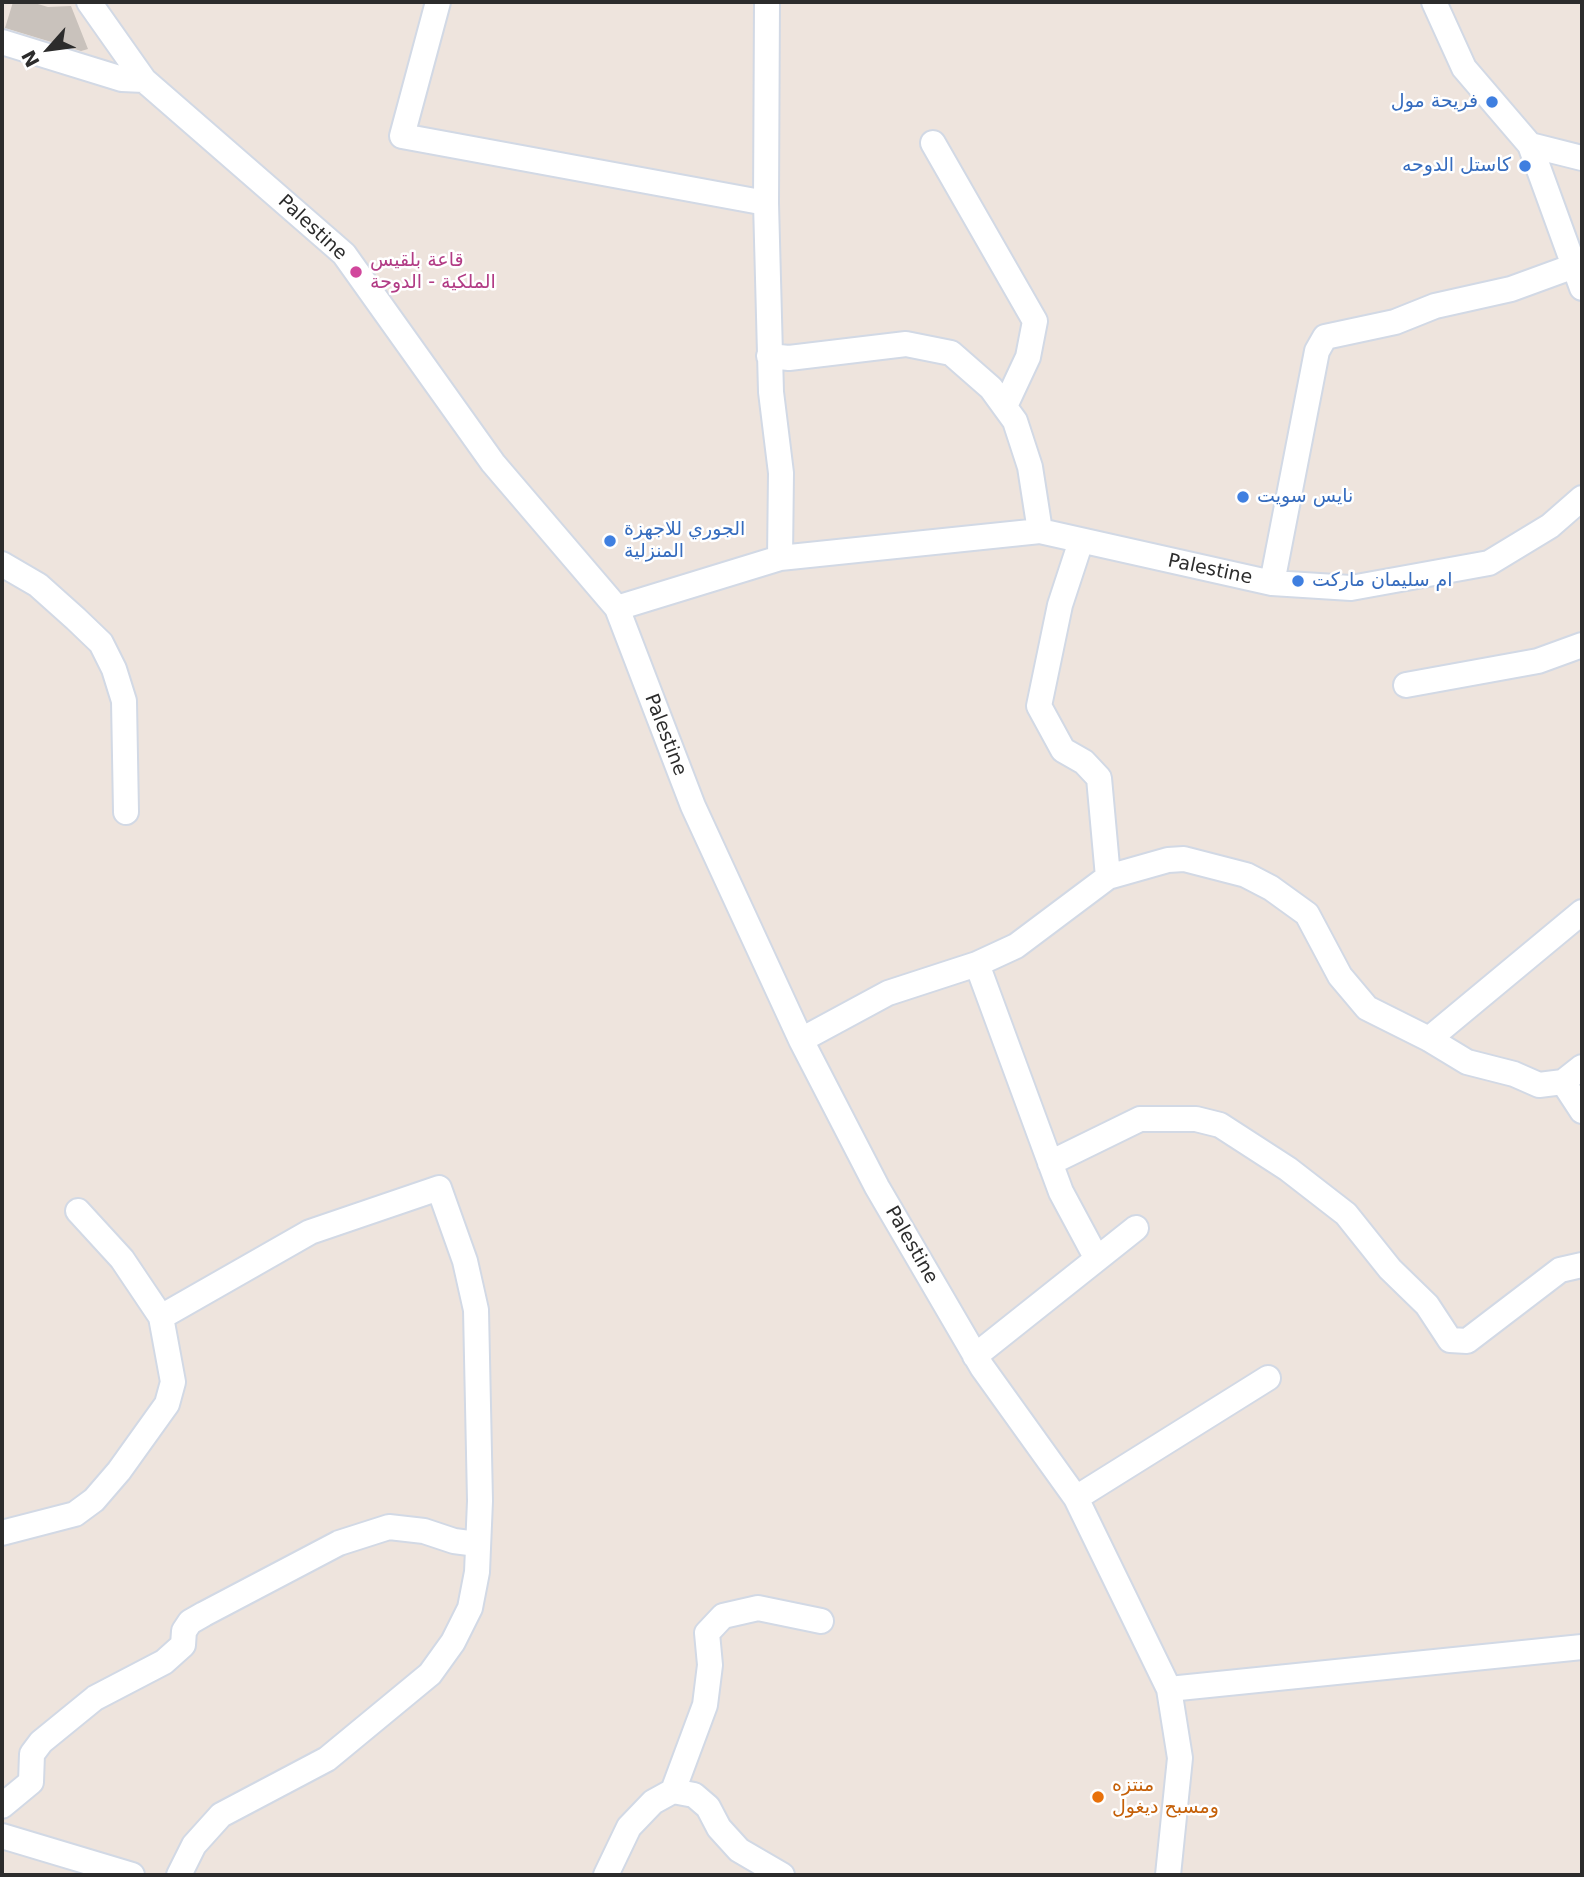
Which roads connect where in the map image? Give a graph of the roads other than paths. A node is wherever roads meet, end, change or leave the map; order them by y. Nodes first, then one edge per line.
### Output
1 (89, 2) edge
2 (438, 2) edge
3 (767, 2) edge
4 (1434, 2) edge
5 (2, 42) edge
6 (144, 80) junction
7 (933, 143) dead end
8 (1530, 145) junction
9 (1582, 158) edge
10 (766, 203) junction
11 (1578, 277) edge
12 (769, 356) junction
13 (1006, 404) junction
14 (1582, 498) edge
15 (1040, 531) junction
16 (1081, 541) junction
17 (780, 558) junction
18 (2, 564) edge
19 (1272, 583) junction
20 (617, 608) junction
21 (1582, 645) edge
22 (1406, 685) dead end
23 (125, 812) dead end
24 (1108, 877) junction
25 (1582, 912) edge
26 (977, 964) junction
27 (1429, 1039) junction
28 (801, 1040) junction
29 (1572, 1074) edge
30 (1582, 1111) edge
31 (1050, 1163) junction
32 (78, 1211) dead end
33 (1136, 1228) dead end
34 (1097, 1259) junction
35 (1582, 1265) edge
36 (161, 1317) junction
37 (975, 1356) junction
38 (1268, 1378) dead end
39 (1076, 1498) junction
40 (2, 1533) edge
41 (477, 1544) junction
42 (821, 1621) dead end
43 (1582, 1647) edge
44 (1168, 1689) junction
45 (673, 1791) junction
46 (2, 1806) edge
47 (2, 1836) edge
48 (124, 1874) edge
49 (179, 1875) edge
50 (606, 1875) edge
51 (782, 1875) edge
52 (1168, 1875) edge

1 - 6 street, Palestine
2 - 10 street
3 - 10 street
4 - 8 street
5 - 6 street
6 - 20 street, Palestine
7 - 13 street
8 - 9 street
8 - 11 street
10 - 12 street
11 - 19 street
12 - 13 street
12 - 17 street
13 - 15 street
14 - 19 street, Palestine
15 - 16 street, Palestine
15 - 17 street, Palestine
16 - 19 street, Palestine
16 - 24 street
17 - 20 street, Palestine
18 - 23 street
20 - 28 street, Palestine
21 - 22 street
24 - 26 street
24 - 27 street
25 - 27 street
26 - 28 street
26 - 31 street
27 - 29 street
28 - 37 street, Palestine
29 - 30 street
31 - 34 street
31 - 35 street
32 - 36 street
33 - 34 street
34 - 37 street
36 - 40 street
36 - 41 street
37 - 39 street, Palestine
38 - 39 street
39 - 44 street, Palestine
41 - 46 street
41 - 49 street
42 - 45 street
43 - 44 street
44 - 52 street, Palestine
45 - 50 street
45 - 51 street
47 - 48 street

